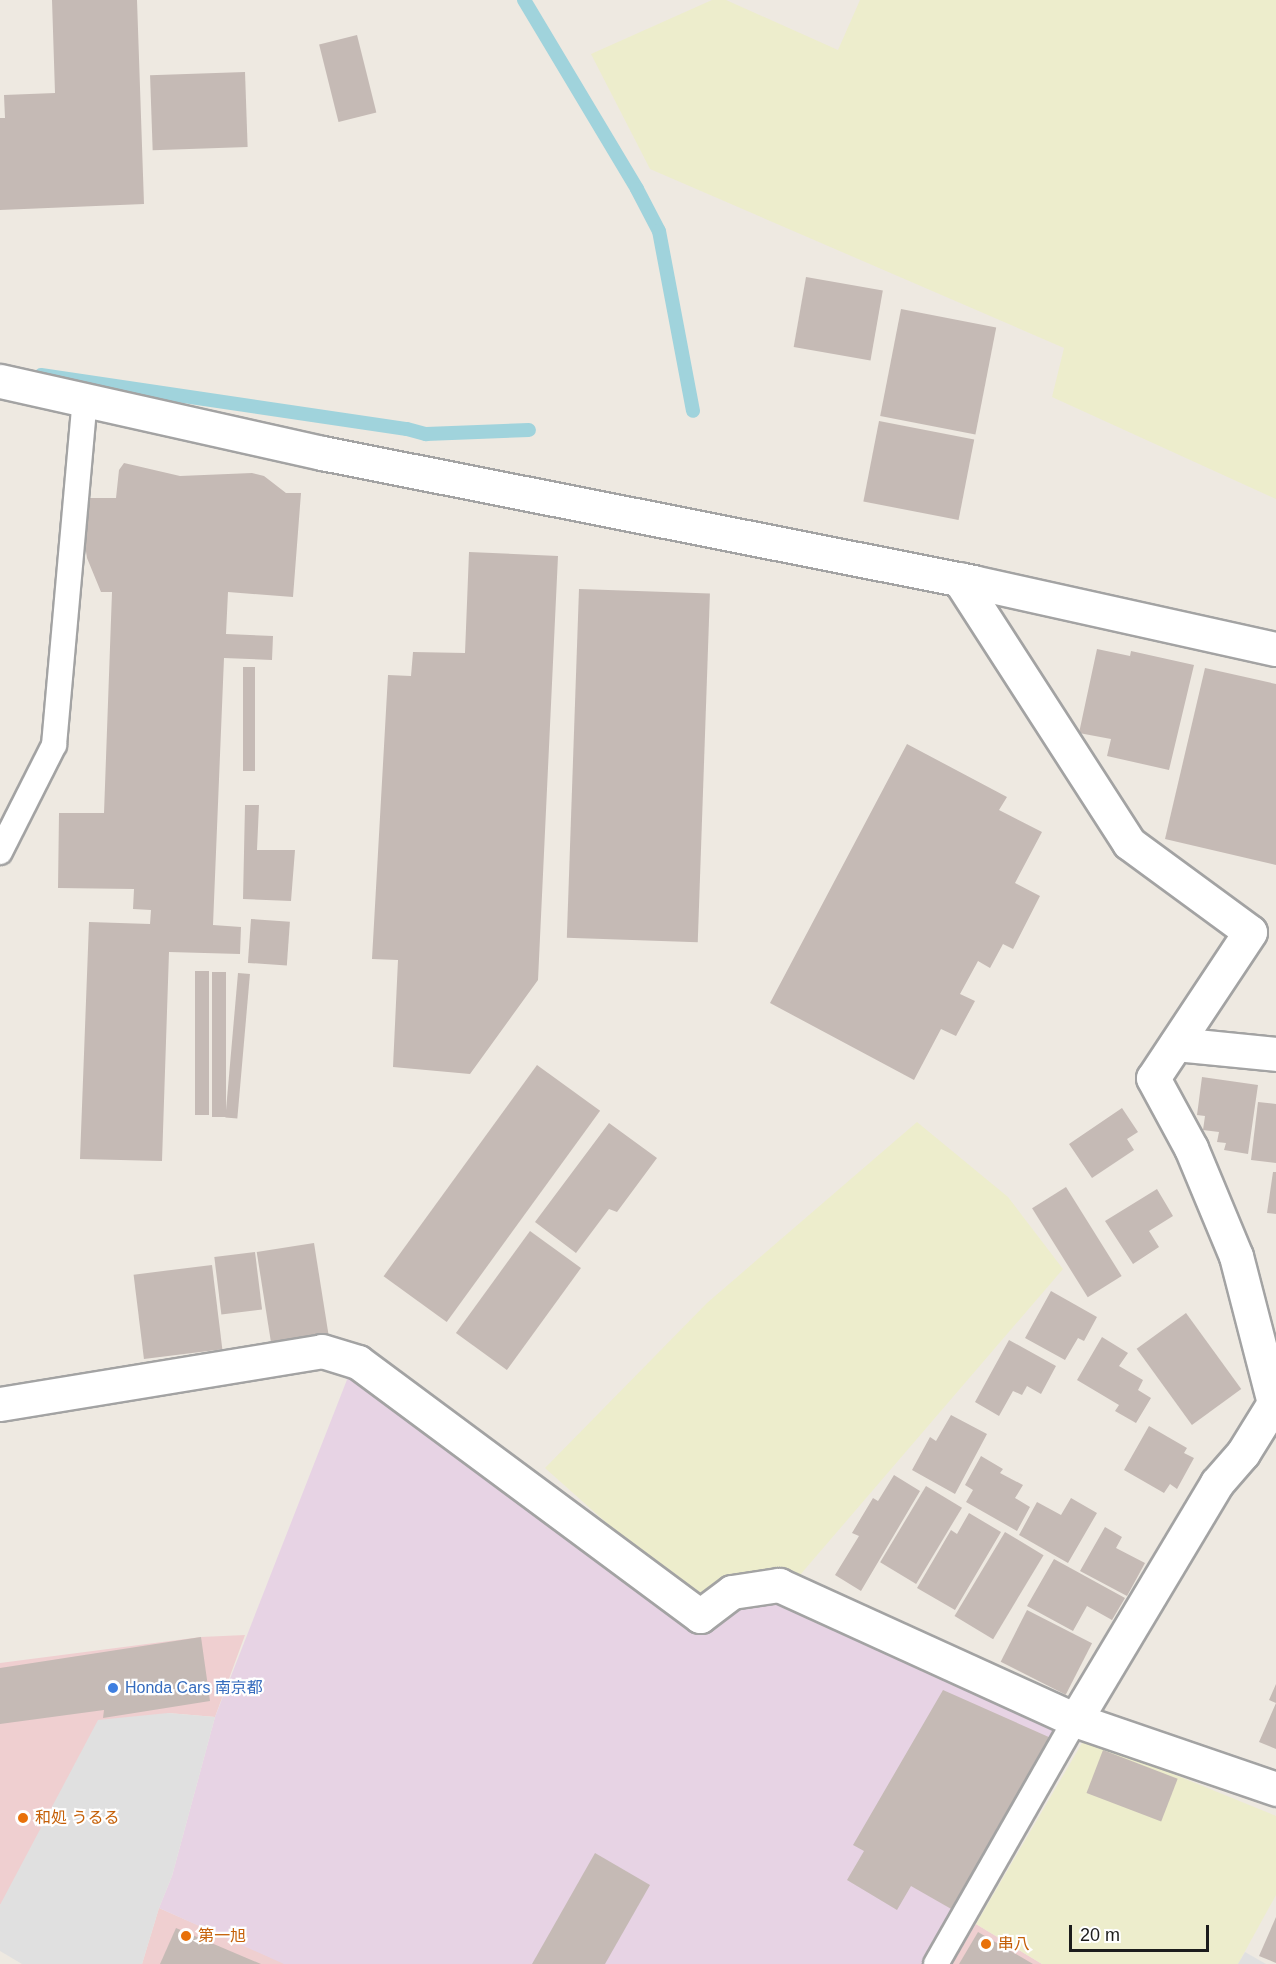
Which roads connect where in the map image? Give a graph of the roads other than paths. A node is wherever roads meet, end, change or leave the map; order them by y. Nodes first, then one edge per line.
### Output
1 (0, 381) edge
2 (85, 400) junction
3 (959, 579) junction
4 (1276, 649) edge
5 (0, 852) edge
6 (1176, 1044) junction
7 (1276, 1054) edge
8 (0, 1404) edge
9 (1075, 1720) junction
10 (1276, 1789) edge
11 (936, 1964) edge

1 - 2 street
2 - 3 street
2 - 5 lane
3 - 4 street
3 - 6 street
6 - 7 street
6 - 9 street
8 - 9 street
9 - 10 street
9 - 11 lane

